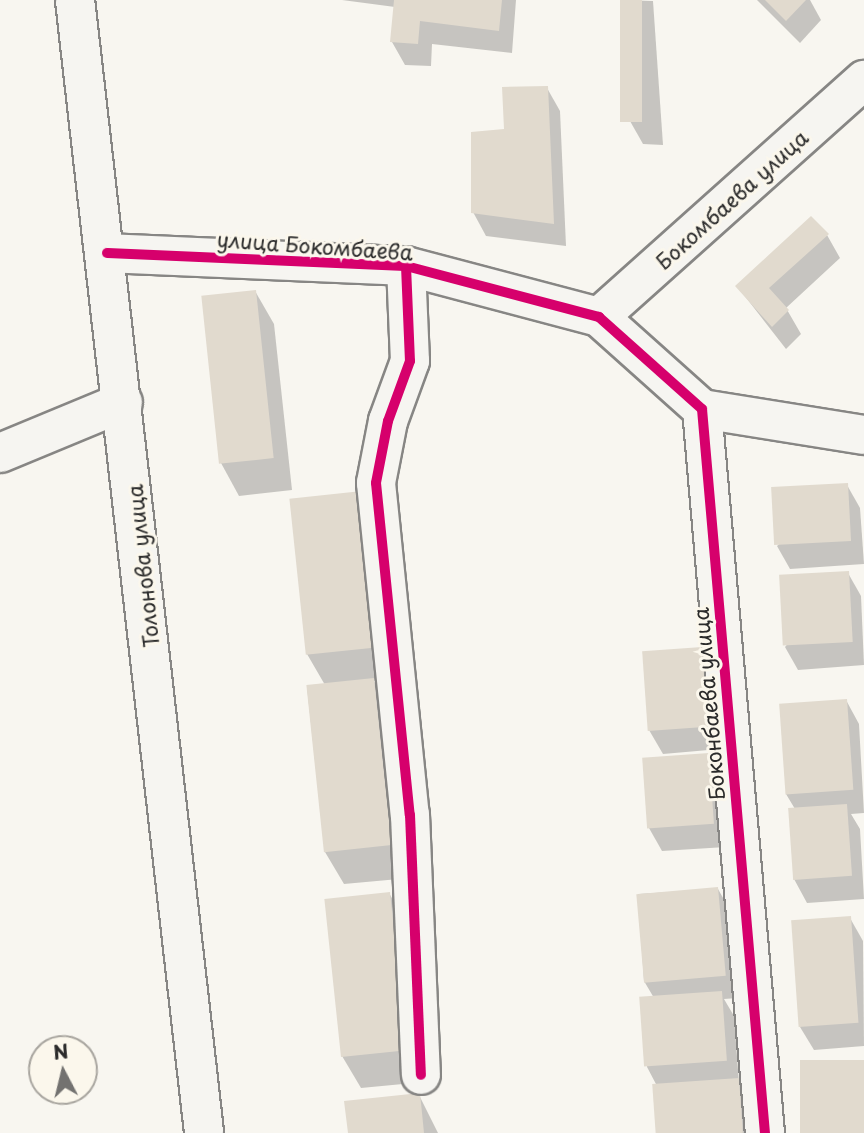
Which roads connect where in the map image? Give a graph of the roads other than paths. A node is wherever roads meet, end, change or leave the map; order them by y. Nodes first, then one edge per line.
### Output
1 (75, 0) edge
2 (864, 80) edge
3 (107, 253) junction
4 (406, 266) junction
5 (598, 317) junction
6 (123, 402) junction
7 (702, 409) junction
8 (864, 436) edge
9 (0, 453) edge
10 (421, 1075) dead end
11 (204, 1133) edge
12 (765, 1133) edge

1 - 3 street, Толонова улица
2 - 5 street, Бокомбаева улица
3 - 4 street, улица Бокомбаева
3 - 6 street, Толонова улица
4 - 5 street, улица Бокомбаева
4 - 10 street
5 - 7 street
6 - 9 street
6 - 11 street, Толонова улица
7 - 8 street
7 - 12 street, Боконбаева улица

